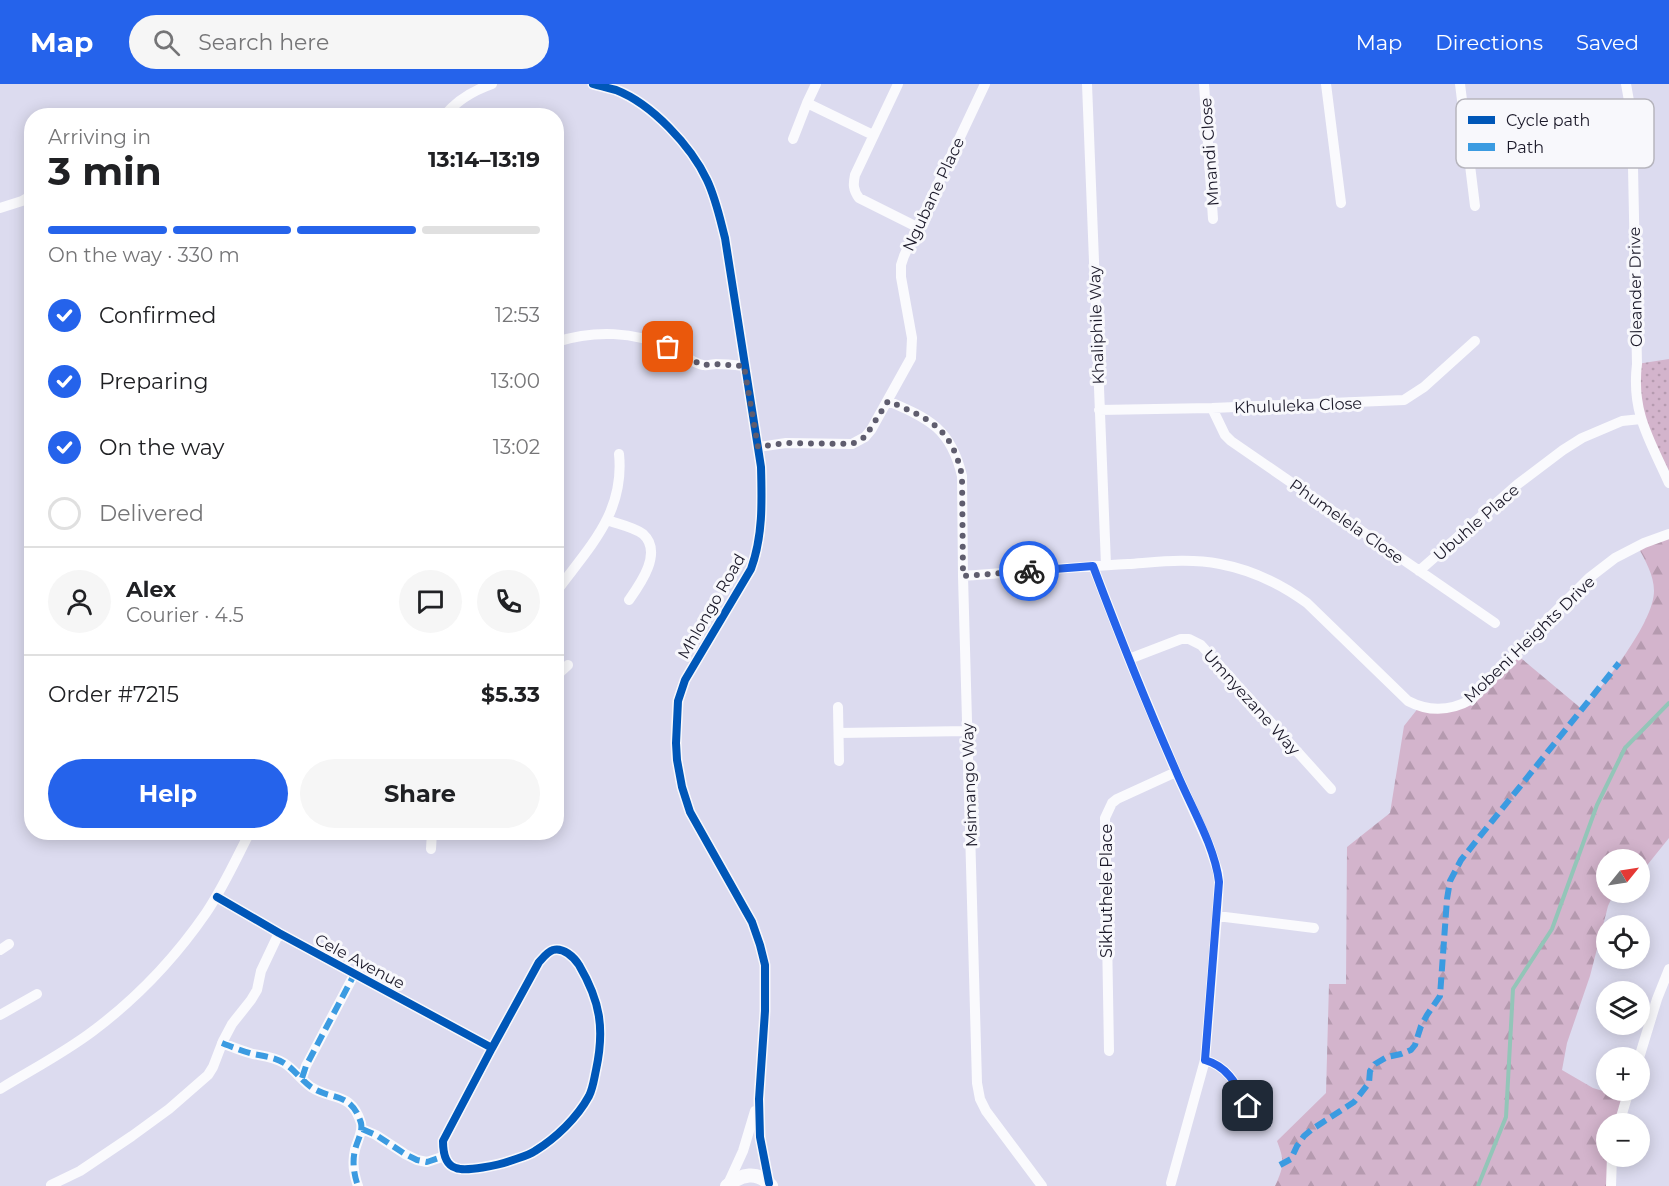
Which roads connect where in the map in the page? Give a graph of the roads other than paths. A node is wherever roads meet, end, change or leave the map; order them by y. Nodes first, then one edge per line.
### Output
1 (490, 84) edge
2 (593, 84) edge
3 (816, 84) edge
4 (898, 84) edge
5 (985, 84) edge
6 (1087, 84) edge
7 (1204, 84) edge
8 (1326, 84) edge
9 (1460, 84) edge
10 (1626, 84) edge
11 (1462, 99) edge
12 (1629, 99) edge
13 (807, 102) junction
14 (451, 108) edge
15 (873, 135) junction
16 (793, 139) dead end
17 (1470, 168) edge
18 (1633, 168) edge
19 (24, 200) edge
20 (1341, 203) dead end
21 (1475, 206) dead end
22 (0, 208) edge
23 (1213, 219) dead end
24 (917, 227) junction
25 (564, 340) edge
26 (1475, 341) dead end
27 (744, 366) junction
28 (888, 401) junction
29 (1212, 408) junction
30 (1099, 410) junction
31 (1641, 419) junction
32 (758, 447) junction
33 (619, 454) dead end
34 (1669, 483) edge
35 (607, 520) junction
36 (1669, 534) edge
37 (1106, 565) junction
38 (1093, 566) junction
39 (1419, 571) junction
40 (963, 576) junction
41 (564, 581) edge
42 (629, 600) dead end
43 (1494, 623) dead end
44 (1129, 659) junction
45 (568, 666) dead end
46 (564, 669) edge
47 (838, 707) dead end
48 (968, 731) junction
49 (839, 734) junction
50 (839, 761) dead end
51 (1176, 772) junction
52 (1331, 789) dead end
53 (246, 840) edge
54 (432, 840) edge
55 (431, 849) dead end
56 (216, 897) junction
57 (1216, 916) junction
58 (1314, 928) dead end
59 (279, 933) junction
60 (1669, 969) edge
61 (355, 973) junction
62 (37, 994) dead end
63 (0, 1015) edge
64 (222, 1043) junction
65 (1642, 1047) edge
66 (492, 1048) junction
67 (1108, 1051) dead end
68 (1205, 1060) junction
69 (302, 1078) junction
70 (0, 1089) edge
71 (759, 1099) junction
72 (1248, 1106) dead end
73 (362, 1129) junction
74 (445, 1156) junction
75 (1612, 1167) edge
76 (1171, 1183) dead end
77 (770, 1184) edge
78 (51, 1185) edge
79 (358, 1186) edge
80 (727, 1186) edge
81 (1042, 1186) edge
82 (1611, 1186) edge

1 - 14 street
2 - 27 street, Mhlongo Road
3 - 13 street
4 - 15 street
5 - 24 street, Ngubane Place
6 - 30 street, Khaliphile Way
7 - 23 street, Mnandi Close
8 - 20 street
9 - 11 street
10 - 12 street, Oleander Drive
13 - 15 street
13 - 16 street
15 - 24 street
17 - 21 street
18 - 31 street, Oleander Drive
19 - 22 street
24 - 28 street, Ngubane Place
25 - 27 street
26 - 29 street, Khululeka Close
27 - 32 street, Mhlongo Road
28 - 32 street, Ngubane Place
28 - 40 street, Msimango Way
29 - 30 street, Khululeka Close
29 - 39 street, Phumelela Close
30 - 37 street, Khaliphile Way
31 - 34 street, Oleander Drive
31 - 39 street, Ubuhle Place
32 - 71 street, Mhlongo Road
33 - 35 street
35 - 41 street
35 - 42 street
36 - 37 street, Mobeni Heights Drive
37 - 38 street, Mobeni Heights Drive
38 - 40 street, Mobeni Heights Drive
38 - 44 street
39 - 43 street, Phumelela Close
40 - 48 street, Msimango Way
44 - 51 street
44 - 52 street, Umnyezane Way
45 - 46 street
47 - 49 street
48 - 49 street
48 - 81 street, Msimango Way
49 - 50 street
51 - 57 street
51 - 67 street, Sikhuthele Place
53 - 56 street
54 - 55 street
56 - 59 street, Cele Avenue
56 - 70 street
57 - 58 street
57 - 68 street
59 - 61 street, Cele Avenue
59 - 64 street
60 - 65 street
61 - 66 street, Cele Avenue
61 - 69 street
62 - 63 street
64 - 69 street
64 - 78 street
66 - 74 street
66 - 74 street
68 - 72 street
68 - 76 street
69 - 73 street
71 - 77 street, Mhlongo Road
71 - 80 street, Mhlongo Road
73 - 74 street
73 - 79 street
75 - 82 street
77 - 80 street

